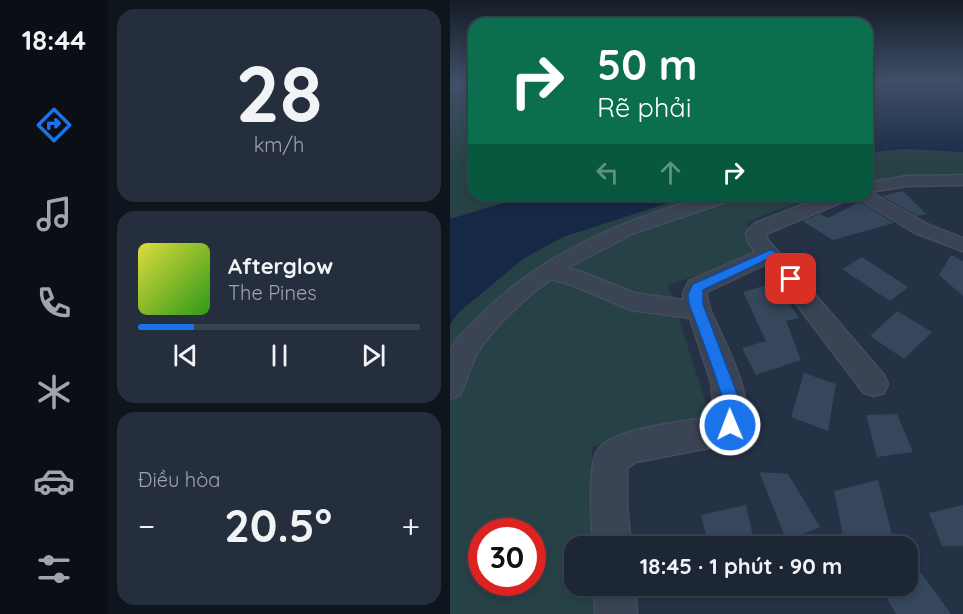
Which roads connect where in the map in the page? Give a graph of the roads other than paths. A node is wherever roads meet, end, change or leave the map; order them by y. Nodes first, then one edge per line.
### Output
1 (925, 165) dead end
2 (879, 170) dead end
3 (963, 180) edge
4 (873, 187) edge
5 (708, 201) edge
6 (828, 201) edge
7 (873, 201) edge
8 (963, 245) edge
9 (770, 254) junction
10 (548, 271) junction
11 (699, 311) junction
12 (874, 384) dead end
13 (450, 386) edge
14 (611, 536) edge
15 (615, 596) edge
16 (616, 614) edge

1 - 2 street
3 - 4 street
5 - 10 street
6 - 9 street
7 - 8 street
9 - 11 street
9 - 12 street
10 - 11 street
10 - 13 street
11 - 14 street
15 - 16 street

